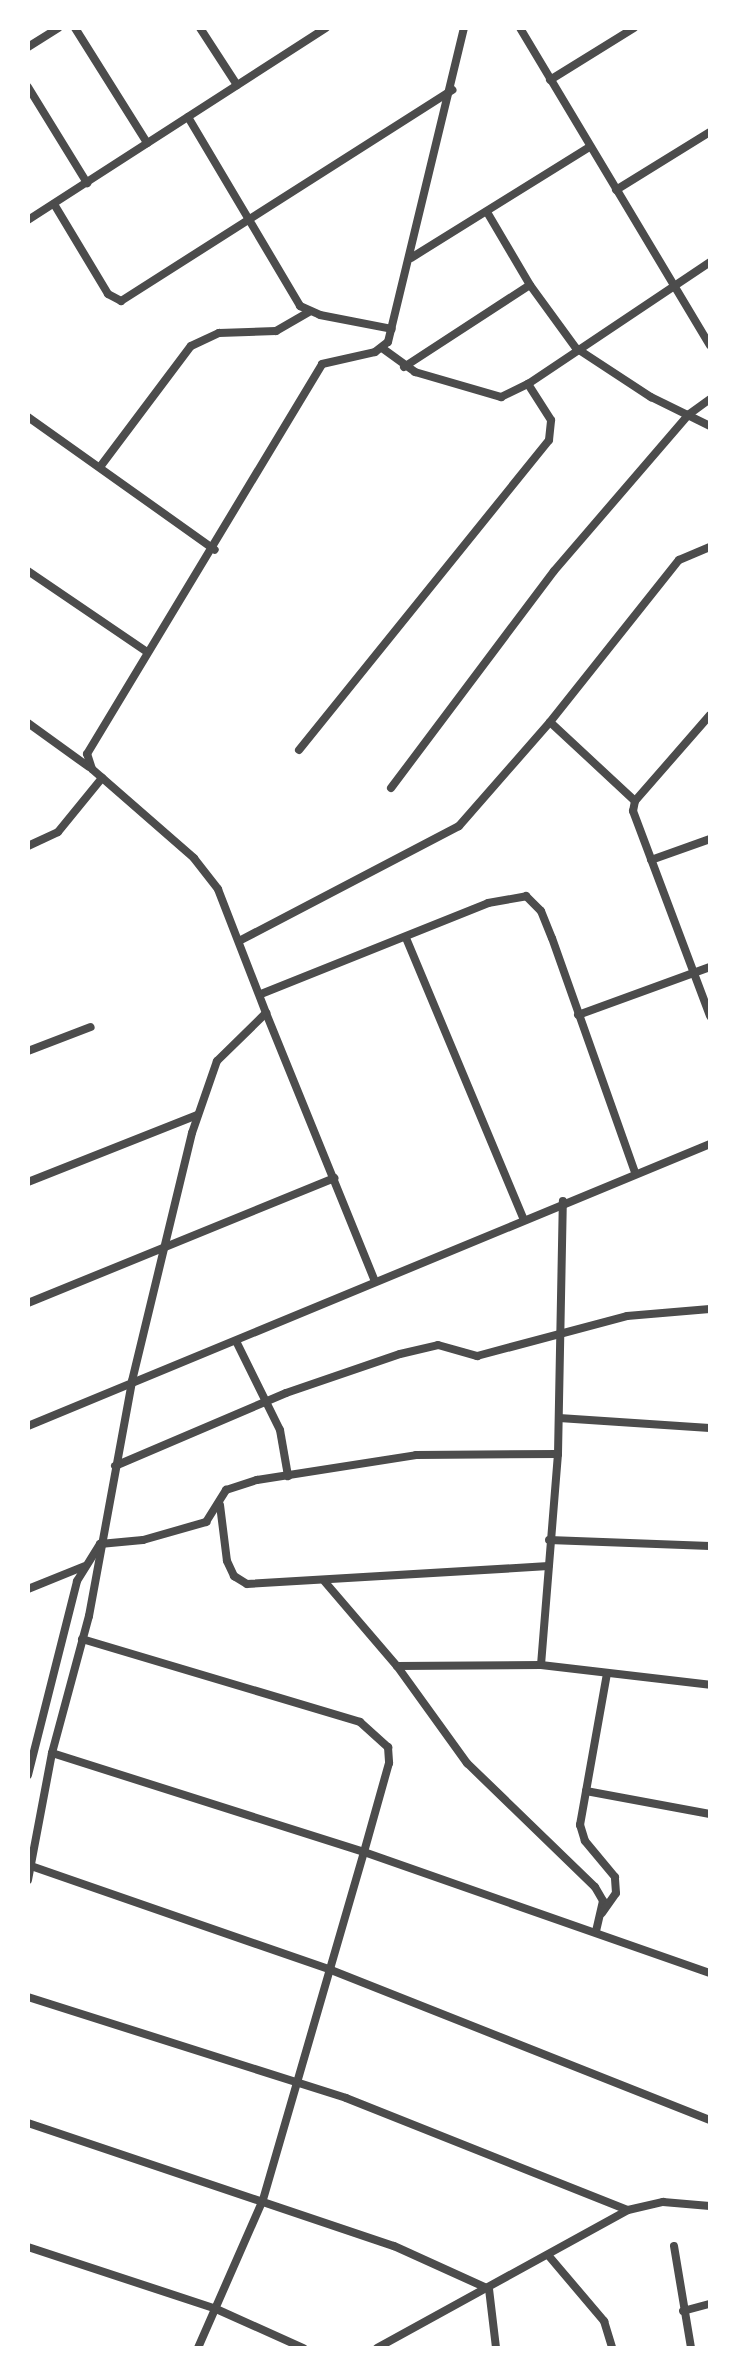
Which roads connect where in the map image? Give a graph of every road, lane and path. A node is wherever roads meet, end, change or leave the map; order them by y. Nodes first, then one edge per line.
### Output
1 (58, 28) edge
2 (75, 28) edge
3 (200, 28) edge
4 (326, 28) edge
5 (464, 28) edge
6 (520, 28) edge
7 (634, 28) edge
8 (28, 47) edge
9 (550, 80) junction
10 (237, 85) junction
11 (28, 87) edge
12 (452, 89) junction
13 (188, 117) junction
14 (710, 132) edge
15 (147, 143) junction
16 (589, 147) junction
17 (87, 183) junction
18 (616, 190) junction
19 (54, 204) junction
20 (487, 212) junction
21 (28, 220) edge
22 (249, 221) junction
23 (411, 258) junction
24 (710, 262) edge
25 (673, 284) junction
26 (530, 285) junction
27 (309, 312) junction
28 (392, 329) junction
29 (710, 346) edge
30 (382, 348) junction
31 (576, 348) junction
32 (404, 367) junction
33 (528, 384) junction
34 (710, 399) edge
35 (688, 415) junction
36 (28, 417) edge
37 (710, 426) edge
38 (100, 467) junction
39 (710, 547) edge
40 (215, 550) junction
41 (28, 571) edge
42 (147, 652) junction
43 (710, 715) edge
44 (550, 722) junction
45 (28, 723) edge
46 (299, 750) dead end
47 (92, 769) junction
48 (102, 778) junction
49 (391, 788) dead end
50 (635, 801) junction
51 (710, 839) edge
52 (28, 846) edge
53 (651, 860) junction
54 (406, 938) junction
55 (239, 941) junction
56 (710, 967) edge
57 (695, 972) junction
58 (261, 994) junction
59 (266, 1013) junction
60 (578, 1015) junction
61 (710, 1016) edge
62 (91, 1027) dead end
63 (28, 1051) edge
64 (197, 1115) junction
65 (710, 1144) edge
66 (635, 1172) junction
67 (334, 1178) junction
68 (28, 1182) edge
69 (563, 1201) junction
70 (523, 1218) junction
71 (166, 1245) junction
72 (375, 1282) junction
73 (28, 1303) edge
74 (710, 1309) edge
75 (558, 1333) junction
76 (236, 1341) junction
77 (132, 1381) junction
78 (266, 1401) junction
79 (559, 1418) junction
80 (28, 1426) edge
81 (710, 1428) edge
82 (558, 1454) junction
83 (115, 1466) junction
84 (288, 1476) junction
85 (219, 1500) junction
86 (549, 1540) junction
87 (100, 1544) junction
88 (710, 1546) edge
89 (85, 1566) junction
90 (548, 1566) junction
91 (325, 1582) junction
92 (28, 1589) edge
93 (82, 1639) junction
94 (541, 1665) junction
95 (397, 1666) junction
96 (607, 1673) junction
97 (710, 1685) edge
98 (33, 1738) edge
99 (52, 1753) junction
100 (28, 1775) edge
101 (586, 1791) junction
102 (710, 1814) edge
103 (364, 1852) junction
104 (31, 1866) junction
105 (28, 1880) edge
106 (601, 1913) junction
107 (596, 1931) junction
108 (331, 1970) junction
109 (710, 1973) edge
110 (28, 1997) edge
111 (297, 2082) junction
112 (710, 2120) edge
113 (28, 2123) edge
114 (262, 2202) junction
115 (710, 2206) edge
116 (628, 2210) junction
117 (674, 2246) dead end
118 (28, 2247) edge
119 (548, 2255) junction
120 (489, 2289) junction
121 (710, 2304) edge
122 (214, 2308) junction
123 (683, 2311) junction
124 (198, 2348) edge
125 (303, 2348) edge
126 (377, 2348) edge
127 (496, 2348) edge
128 (612, 2348) edge
129 (691, 2348) edge

1 - 8 street
2 - 15 street
3 - 10 street
4 - 10 street
5 - 12 street
6 - 9 street
7 - 9 street
9 - 16 street
10 - 13 street
11 - 17 street
12 - 22 street
12 - 23 street
13 - 15 street
13 - 22 street
14 - 18 street
15 - 17 street
16 - 18 street
16 - 20 street
17 - 19 street
18 - 25 street
19 - 21 street
19 - 22 street
20 - 23 street
20 - 26 street
22 - 27 street
23 - 28 street
24 - 25 street
25 - 29 street
25 - 31 street
26 - 31 street
26 - 32 street
27 - 28 street
27 - 38 street
28 - 30 street
30 - 32 street
30 - 40 street
31 - 33 street
31 - 35 street
32 - 33 street
33 - 46 street
34 - 35 street
35 - 37 street
35 - 49 street
36 - 38 street
38 - 40 street
39 - 44 street
40 - 42 street
41 - 42 street
42 - 47 street
43 - 50 street
44 - 50 street
44 - 55 street
45 - 47 street
47 - 48 street
48 - 52 street
48 - 55 street
50 - 53 street
51 - 53 street
53 - 57 street
54 - 58 street
54 - 60 street
54 - 70 street
55 - 58 street
56 - 57 street
57 - 60 street
57 - 61 street
58 - 59 street
59 - 64 street
59 - 67 street
60 - 66 street
62 - 63 street
64 - 68 street
64 - 71 street
65 - 66 street
66 - 69 street
67 - 71 street
67 - 72 street
69 - 70 street
69 - 75 street
70 - 72 street
71 - 73 street
71 - 77 street
72 - 76 street
74 - 75 street
75 - 78 street
75 - 79 street
76 - 77 street
76 - 78 street
77 - 80 street
77 - 83 street
78 - 83 street
78 - 84 street
79 - 81 street
79 - 82 street
82 - 84 street
82 - 86 street
83 - 87 street
84 - 85 street
85 - 87 street
85 - 91 street
86 - 88 street
86 - 90 street
87 - 89 street
87 - 93 street
89 - 92 street
89 - 98 street
90 - 91 street
90 - 94 street
91 - 95 street
93 - 99 street
93 - 103 street
94 - 95 street
94 - 96 street
95 - 106 street
96 - 97 street
96 - 101 street
98 - 100 street
99 - 103 street
99 - 104 street
101 - 102 street
101 - 106 street
103 - 107 street
103 - 108 street
104 - 105 street
104 - 108 street
106 - 107 street
107 - 109 street
108 - 111 street
108 - 112 street
110 - 111 street
111 - 114 street
111 - 116 street
113 - 114 street
114 - 120 street
114 - 122 street
115 - 116 street
116 - 119 street
117 - 123 street
118 - 122 street
119 - 120 street
119 - 128 street
120 - 126 street
120 - 127 street
121 - 123 street
122 - 124 street
122 - 125 street
123 - 129 street

